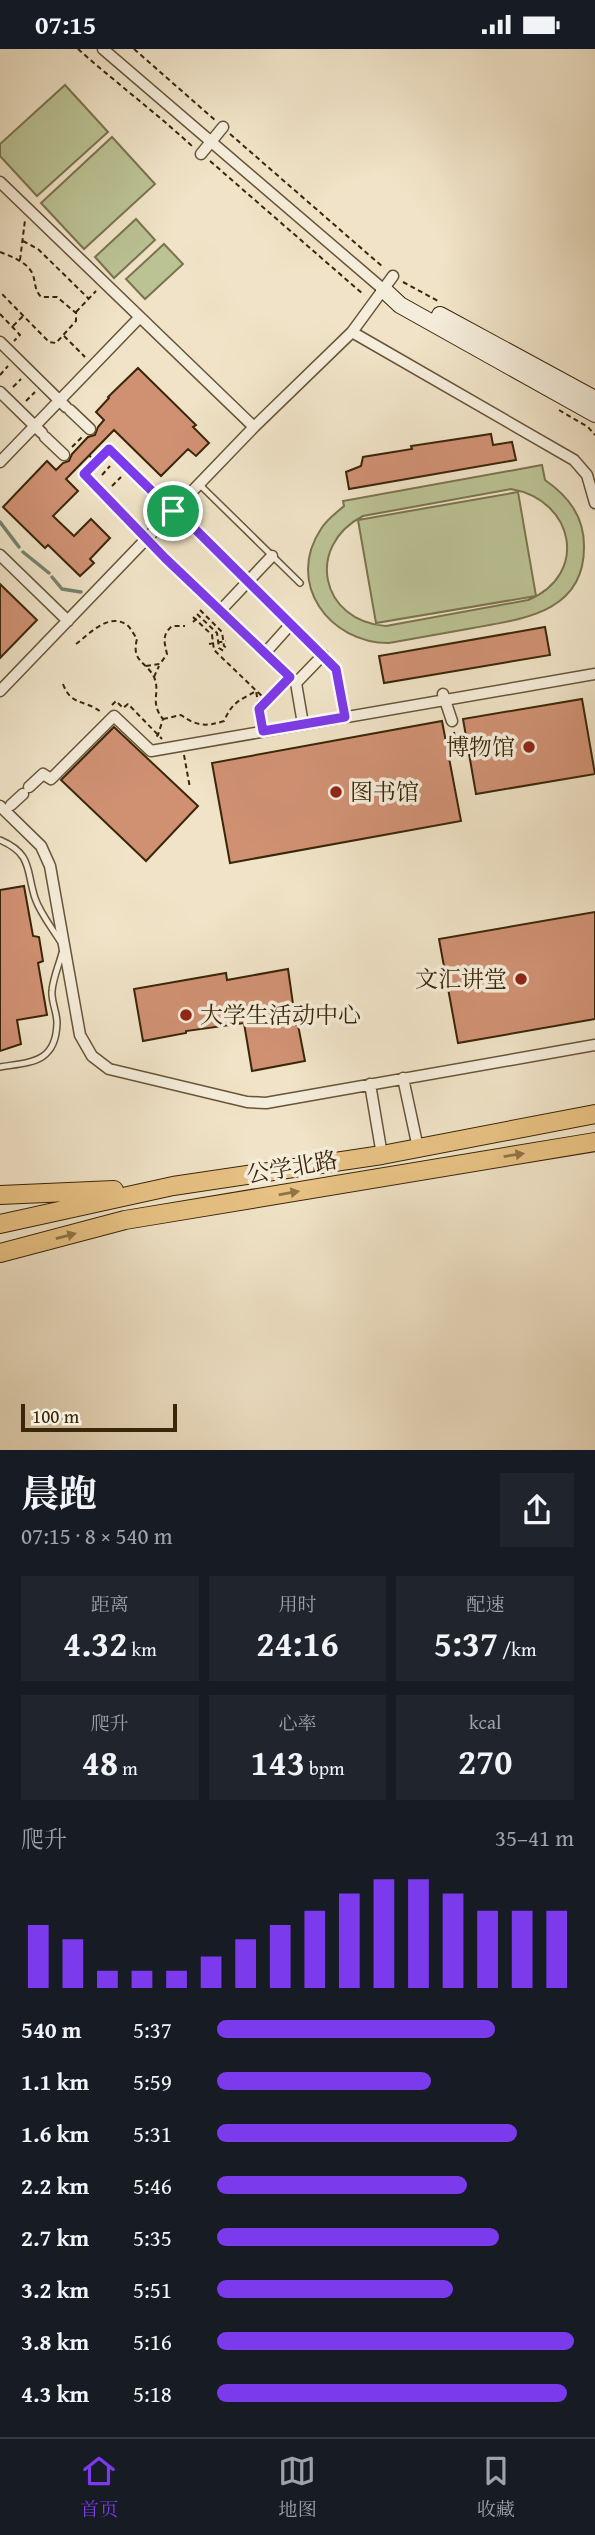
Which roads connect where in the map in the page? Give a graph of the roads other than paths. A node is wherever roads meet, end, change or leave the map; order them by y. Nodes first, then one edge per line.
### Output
1 (103, 49) edge
2 (223, 127) road end
3 (212, 141) junction
4 (201, 154) road end
5 (0, 182) edge
6 (393, 276) road end
7 (384, 290) junction
8 (139, 318) junction
9 (352, 332) junction
10 (2, 344) edge
11 (2, 394) edge
12 (595, 399) edge
13 (65, 406) junction
14 (595, 414) edge
15 (254, 427) junction
16 (90, 429) road end
17 (41, 432) junction
18 (109, 449) road end
19 (64, 455) road end
20 (0, 462) edge
21 (84, 474) road end
22 (199, 484) junction
23 (595, 503) edge
24 (173, 511) junction
25 (147, 538) junction
26 (0, 555) edge
27 (272, 556) junction
28 (248, 582) junction
29 (300, 583) dead end
30 (220, 611) junction
31 (68, 621) junction
32 (291, 624) junction
33 (265, 653) junction
34 (323, 655) junction
35 (595, 674) edge
36 (293, 680) junction
37 (0, 691) edge
38 (444, 697) junction
39 (345, 717) junction
40 (452, 721) road end
41 (303, 724) junction
42 (6, 806) edge
43 (0, 840) edge
44 (64, 947) junction
45 (595, 1045) edge
46 (0, 1067) edge
47 (403, 1078) junction
48 (370, 1084) junction
49 (595, 1114) edge
50 (595, 1142) edge
51 (418, 1149) junction
52 (382, 1155) junction
53 (173, 1186) junction
54 (0, 1195) edge
55 (0, 1224) edge
56 (5, 1253) edge

1 - 3 street
2 - 3 street
3 - 4 street
3 - 7 street
5 - 8 street
6 - 7 street
7 - 9 street
7 - 12 street
7 - 14 street
8 - 13 street
8 - 15 street
9 - 15 street
9 - 23 street
10 - 13 street
11 - 17 street
13 - 16 street
13 - 17 street
15 - 22 street
17 - 19 street
17 - 20 street
18 - 24 street
21 - 25 street
22 - 24 street
22 - 27 lane
24 - 25 street
24 - 28 street
25 - 30 street
25 - 31 street
26 - 31 street
27 - 28 street
27 - 29 lane
28 - 30 street
28 - 32 street
30 - 33 street
31 - 37 street
32 - 33 street
32 - 34 street
33 - 36 street
34 - 36 street
34 - 39 street
35 - 38 street
36 - 41 street
38 - 39 street
38 - 40 street
39 - 41 street
41 - 42 street
42 - 44 street
43 - 44 lane
44 - 46 lane
44 - 48 street
45 - 47 street
47 - 48 street
47 - 51 street
48 - 52 street
49 - 51 main road, 公学北路
56 -> 50 main road, 公学北路
51 - 52 main road, 公学北路
52 - 53 main road, 公学北路
53 - 54 main road
53 - 55 main road, 公学北路

